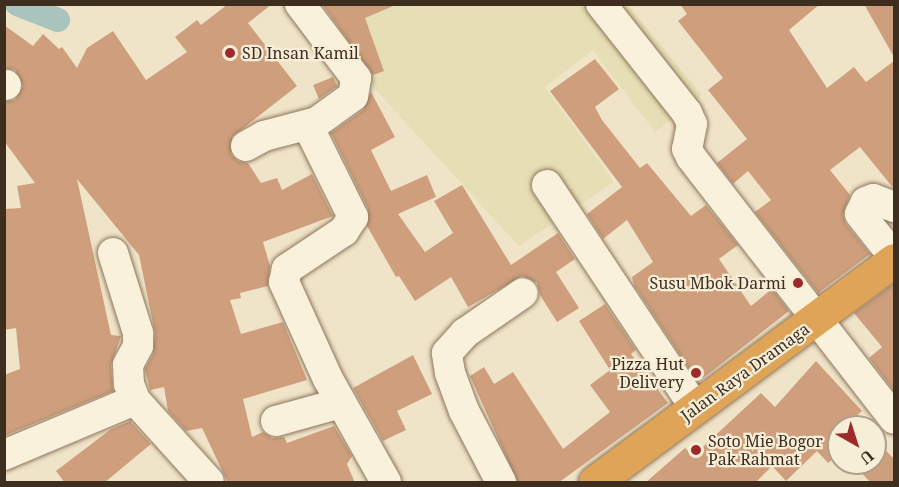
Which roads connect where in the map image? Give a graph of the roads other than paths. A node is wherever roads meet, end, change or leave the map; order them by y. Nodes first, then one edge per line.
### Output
1 (300, 4) edge
2 (601, 4) edge
3 (317, 122) junction
4 (246, 146) dead end
5 (547, 185) dead end
6 (894, 207) edge
7 (113, 253) dead end
8 (894, 259) edge
9 (523, 293) dead end
10 (819, 318) junction
11 (135, 400) junction
12 (341, 403) junction
13 (695, 408) junction
14 (894, 419) edge
15 (276, 421) dead end
16 (4, 455) edge
17 (209, 483) edge
18 (386, 483) edge
19 (501, 483) edge
20 (595, 483) edge

1 - 3 street
2 - 10 street
3 - 4 street
3 - 12 street
5 - 13 street
6 - 8 street
7 - 11 street
8 - 10 highway, Jalan Raya Dramaga
9 - 19 street
10 - 13 highway, Jalan Raya Dramaga
10 - 14 street
11 - 16 street
11 - 17 street
12 - 15 street
12 - 18 street
13 - 20 highway, Jalan Raya Dramaga

